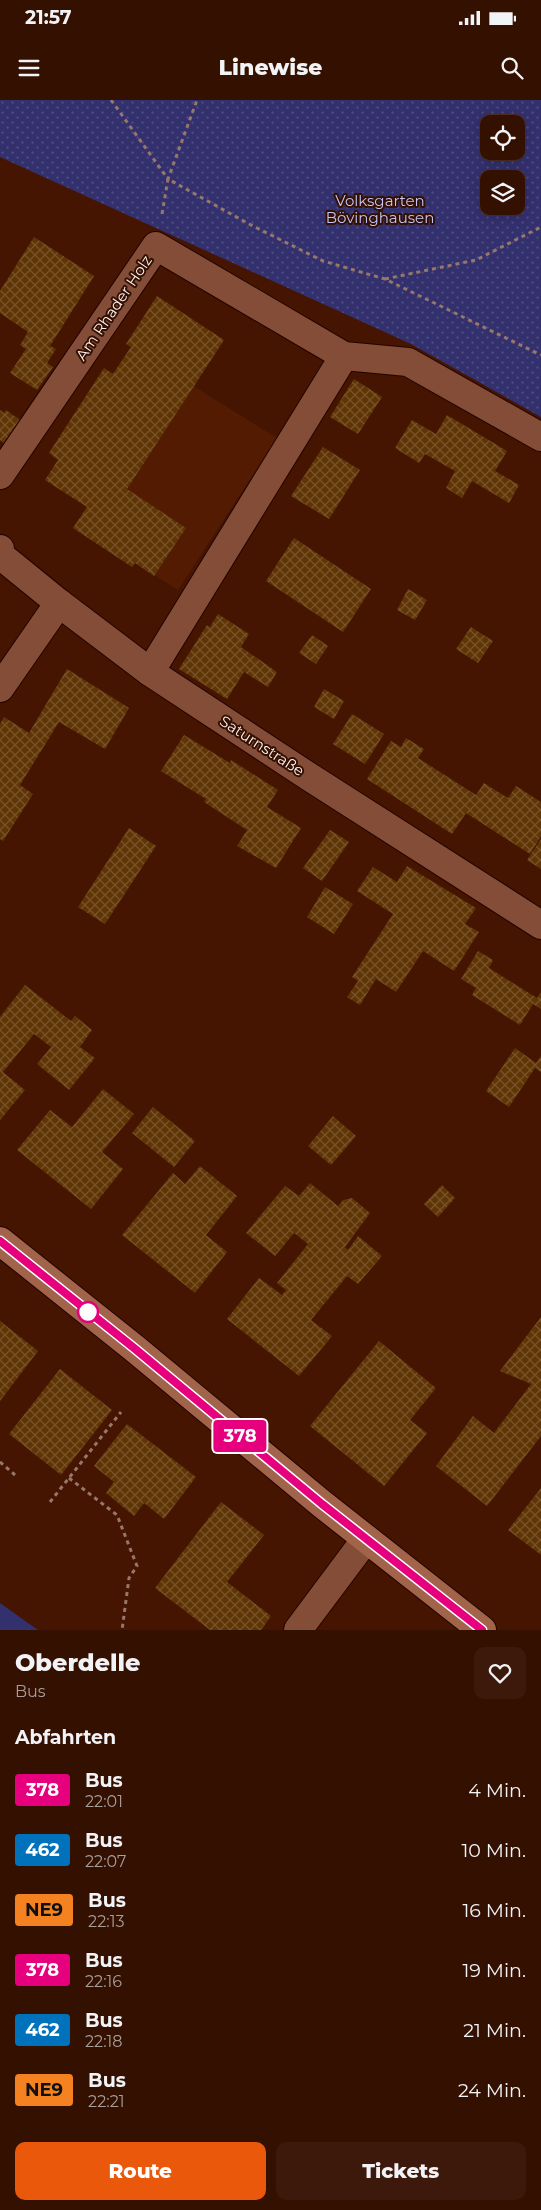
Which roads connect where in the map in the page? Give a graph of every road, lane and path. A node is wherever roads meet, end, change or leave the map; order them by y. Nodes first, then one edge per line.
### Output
1 (112, 100) edge
2 (196, 100) edge
3 (168, 179) junction
4 (541, 227) edge
5 (156, 246) junction
6 (385, 279) junction
7 (541, 355) edge
8 (344, 356) junction
9 (541, 438) edge
10 (0, 475) edge
11 (0, 549) edge
12 (59, 603) junction
13 (150, 672) junction
14 (0, 688) edge
15 (541, 925) edge
16 (0, 1241) edge
17 (121, 1412) dead end
18 (0, 1462) edge
19 (15, 1474) dead end
20 (69, 1478) junction
21 (50, 1502) dead end
22 (366, 1539) junction
23 (122, 1630) edge
24 (298, 1630) edge
25 (482, 1630) edge

1 - 3 path
2 - 3 path
3 - 5 path
3 - 6 path
4 - 6 path
5 - 8 street, Am Rhader Holz
5 - 10 street, Am Rhader Holz
6 - 7 path
8 - 9 street, Am Rhader Holz
8 - 13 street
11 - 12 street, Saturnstraße
12 - 13 street, Saturnstraße
12 - 14 street
13 - 15 street, Saturnstraße
16 - 22 main road
17 - 20 path
18 - 19 path
20 - 21 path
20 - 23 path
22 - 24 street
22 - 25 main road

